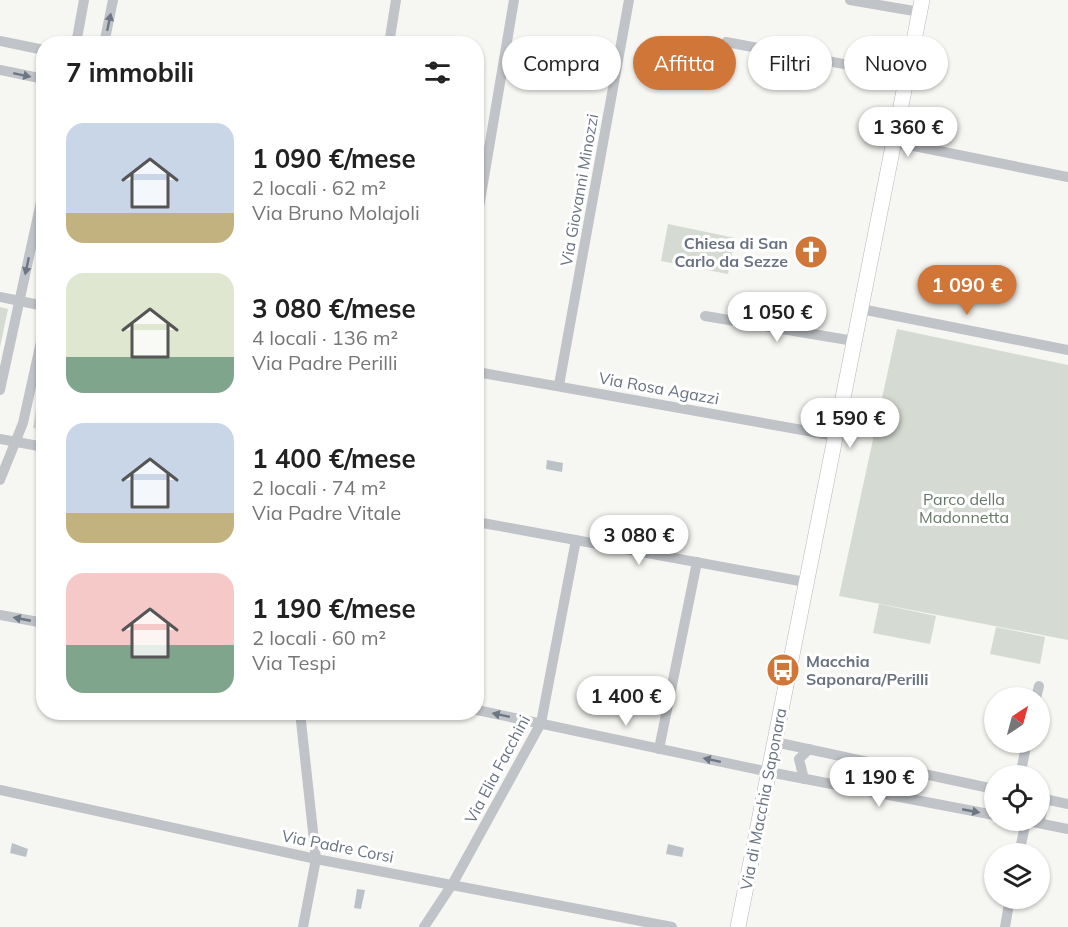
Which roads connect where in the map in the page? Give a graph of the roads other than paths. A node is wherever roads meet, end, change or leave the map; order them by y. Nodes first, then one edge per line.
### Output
1 (84, 0) edge
2 (113, 0) edge
3 (396, 0) edge
4 (514, 0) edge
5 (628, 0) edge
6 (850, 0) edge
7 (921, 6) edge
8 (77, 36) edge
9 (106, 36) edge
10 (390, 36) edge
11 (915, 36) edge
12 (0, 41) edge
13 (736, 44) edge
14 (36, 48) edge
15 (844, 63) edge
16 (0, 70) edge
17 (36, 78) edge
18 (905, 90) edge
19 (894, 142) junction
20 (1068, 177) edge
21 (484, 178) edge
22 (36, 224) edge
23 (0, 297) edge
24 (19, 301) junction
25 (36, 304) edge
26 (861, 309) junction
27 (705, 316) dead end
28 (854, 341) junction
29 (1068, 350) edge
30 (36, 365) edge
31 (484, 373) edge
32 (559, 385) junction
33 (0, 390) edge
34 (836, 436) junction
35 (0, 439) edge
36 (16, 442) junction
37 (36, 446) edge
38 (0, 480) edge
39 (484, 523) edge
40 (576, 540) junction
41 (698, 562) junction
42 (806, 582) junction
43 (0, 615) edge
44 (36, 622) edge
45 (484, 711) edge
46 (301, 720) edge
47 (541, 723) junction
48 (775, 742) junction
49 (659, 749) junction
50 (808, 749) junction
51 (769, 772) junction
52 (804, 779) junction
53 (984, 787) edge
54 (0, 790) edge
55 (1050, 801) edge
56 (1068, 804) edge
57 (984, 813) edge
58 (1050, 826) edge
59 (1068, 830) edge
60 (316, 858) junction
61 (453, 883) junction
62 (1008, 909) edge
63 (303, 927) edge
64 (424, 927) edge
65 (672, 927) edge
66 (738, 927) edge
67 (1005, 927) edge

1 - 8 street
9 -> 2 street
3 - 10 street
4 - 21 street
5 - 32 street, Via Giovanni Minozzi
6 - 7 street
7 - 11 street, Via di Macchia Saponara
12 - 14 street
13 - 15 street
16 -> 17 street
18 - 19 street, Via di Macchia Saponara
19 - 20 street
19 - 26 street, Via di Macchia Saponara
22 -> 24 street
23 - 24 street
24 - 25 street
24 - 33 street
26 - 28 street, Via di Macchia Saponara
26 - 29 street
27 - 28 street
28 - 34 street, Via di Macchia Saponara
30 - 36 street
31 - 32 street, Via Rosa Agazzi
32 - 34 street, Via Rosa Agazzi
34 - 42 street, Via di Macchia Saponara
35 - 36 street
36 - 37 street
36 - 38 street
39 - 40 street
40 - 41 street
40 - 47 street, Via Elia Facchini
41 - 42 street
41 - 49 street
42 - 48 street, Via di Macchia Saponara
44 -> 43 street
47 -> 45 street
46 - 60 street
47 - 49 street
47 - 61 street, Via Elia Facchini
48 - 50 street
48 - 51 street, Via di Macchia Saponara
51 -> 49 street
50 - 52 street
50 - 53 street
51 - 52 street
51 - 66 street, Via di Macchia Saponara
52 -> 57 street
54 - 60 street, Via Padre Corsi
55 - 56 street
58 - 59 street
60 - 61 street, Via Padre Corsi
60 - 63 street
61 - 64 street, Via Elia Facchini
61 - 65 street, Via Padre Corsi
62 - 67 street

